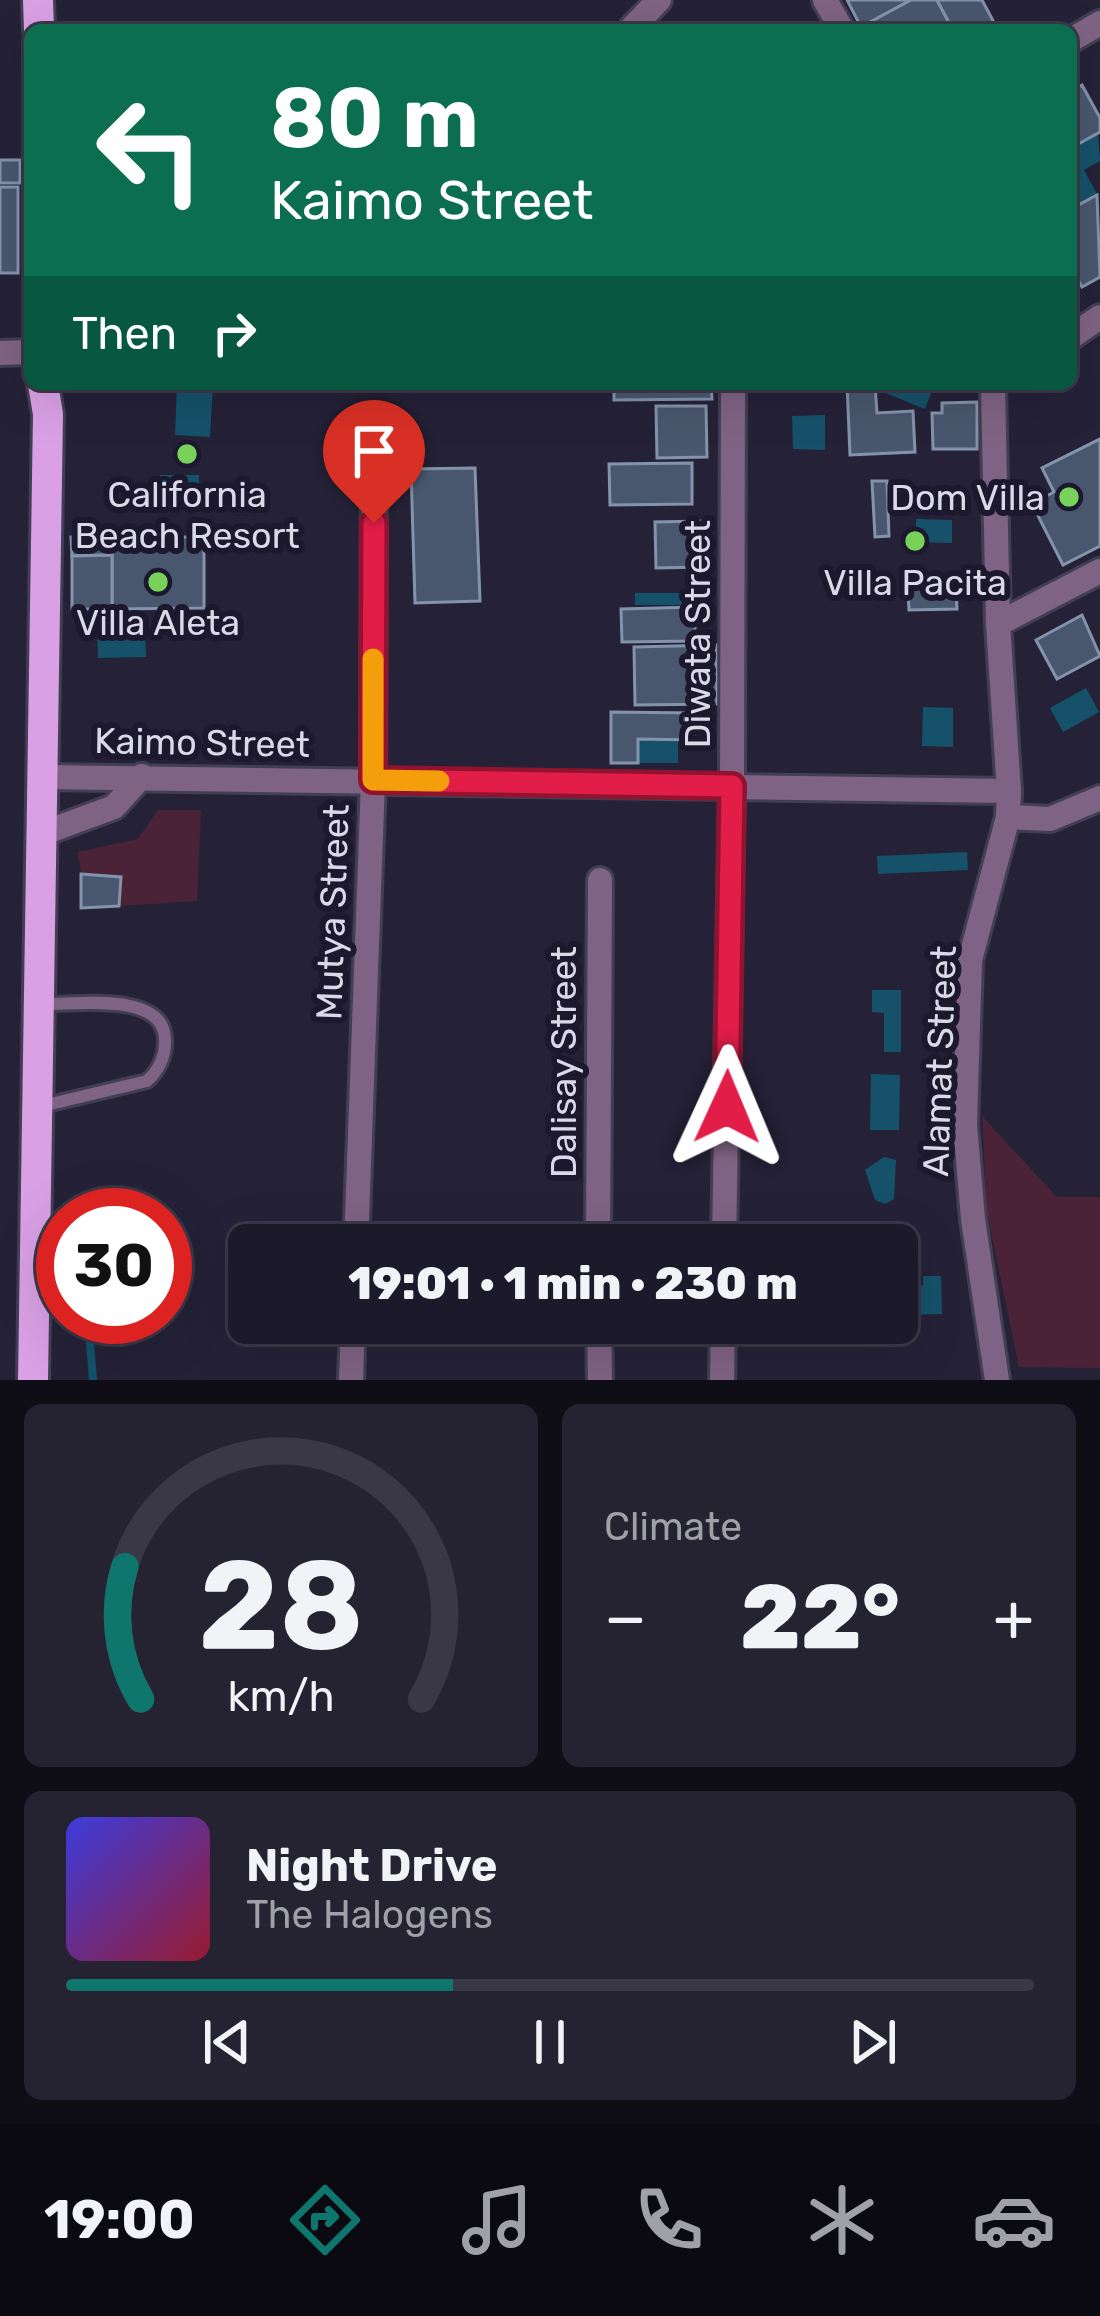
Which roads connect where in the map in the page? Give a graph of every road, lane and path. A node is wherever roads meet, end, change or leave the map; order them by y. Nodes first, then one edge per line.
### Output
1 (659, 0) edge
2 (636, 24) edge
3 (44, 390) edge
4 (733, 390) edge
5 (992, 390) edge
6 (374, 437) dead end
7 (1100, 571) edge
8 (998, 624) junction
9 (142, 776) junction
10 (42, 777) junction
11 (373, 780) junction
12 (732, 786) junction
13 (1100, 798) edge
14 (1008, 804) junction
15 (41, 834) junction
16 (600, 880) dead end
17 (39, 1004) junction
18 (37, 1107) junction
19 (357, 1224) edge
20 (598, 1224) edge
21 (724, 1224) edge
22 (352, 1344) edge
23 (599, 1344) edge
24 (723, 1344) edge
25 (33, 1380) edge
26 (351, 1380) edge
27 (600, 1380) edge
28 (722, 1380) edge
29 (997, 1380) edge

1 - 2 street
3 - 10 main road
4 - 12 street, Diwata Street
5 - 8 street, Alamat Street
6 - 11 street, Mutya Street
7 - 8 street
8 - 14 street, Alamat Street
9 - 10 street, Kaimo Street
9 - 11 street, Kaimo Street
9 - 15 street
10 - 15 main road
11 - 12 street, Kaimo Street
11 - 19 street, Mutya Street
12 - 14 street, Kaimo Street
12 - 21 street, Diwata Street
13 - 14 street, Kaimo Street
14 - 29 street, Alamat Street
15 - 17 main road
16 - 20 street, Dalisay Street
17 - 18 main road
17 - 18 lane
18 - 25 main road
22 - 26 street
23 - 27 street
24 - 28 street

